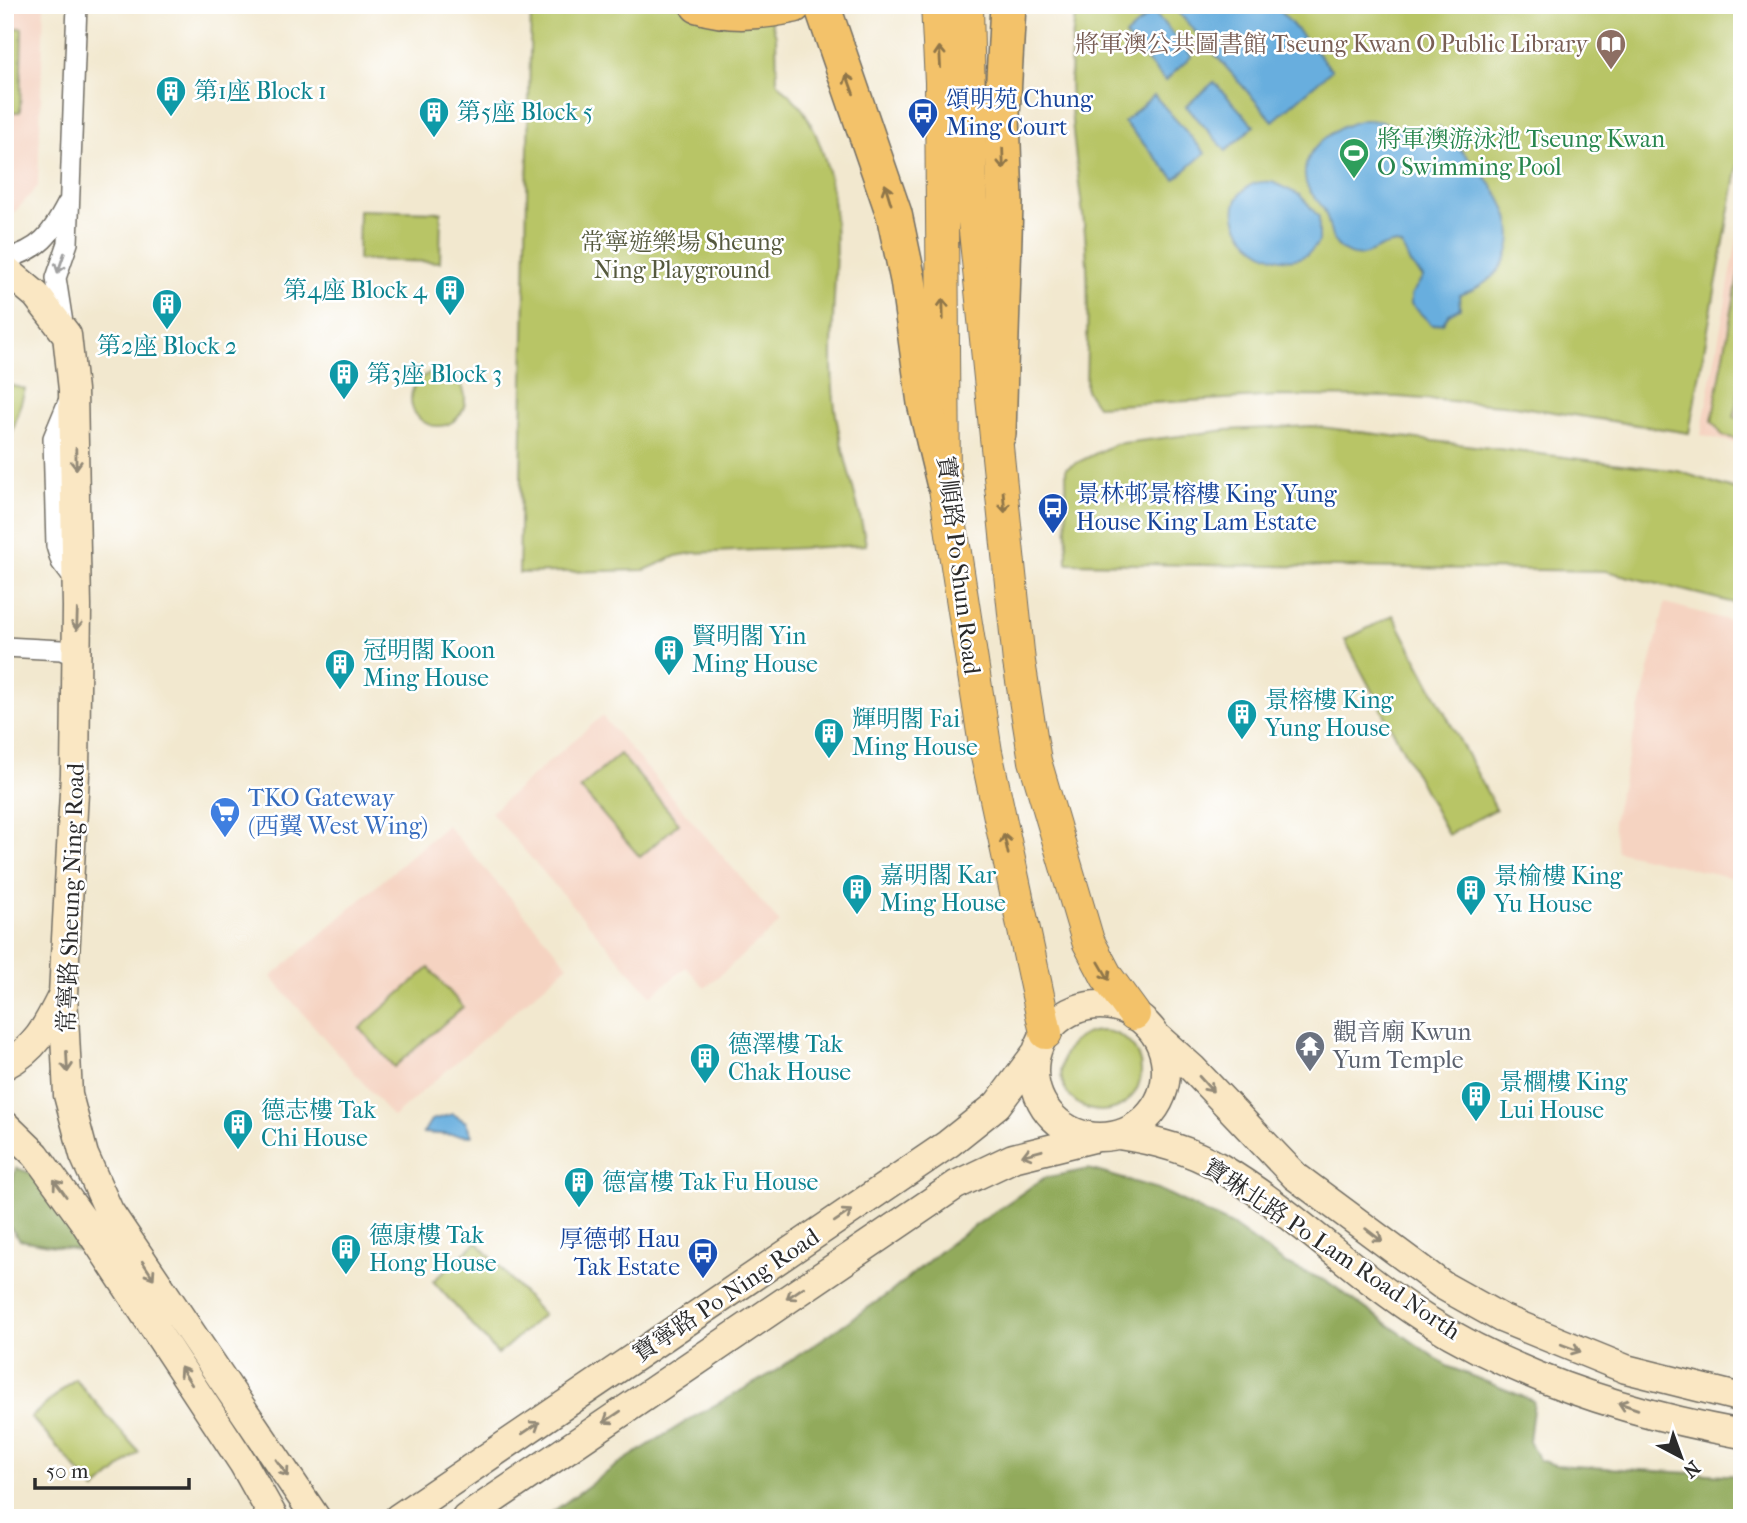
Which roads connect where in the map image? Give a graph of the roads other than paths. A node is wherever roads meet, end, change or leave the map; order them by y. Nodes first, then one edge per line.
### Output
1 (77, 5) edge
2 (698, 5) edge
3 (794, 5) edge
4 (822, 5) edge
5 (937, 5) edge
6 (967, 5) edge
7 (1008, 5) edge
8 (70, 196) junction
9 (5, 259) edge
10 (5, 270) edge
11 (67, 335) junction
12 (998, 434) junction
13 (944, 482) junction
14 (5, 646) edge
15 (76, 664) junction
16 (63, 993) junction
17 (1134, 1014) junction
18 (1157, 1036) junction
19 (1041, 1043) junction
20 (5, 1065) edge
21 (5, 1125) edge
22 (1108, 1136) junction
23 (1742, 1398) edge
24 (1742, 1434) edge
25 (316, 1517) edge
26 (274, 1518) edge
27 (398, 1518) edge
28 (466, 1518) edge

1 - 8 street, 常寧路 Sheung Ning Road
2 - 3 highway
13 -> 4 highway
13 -> 5 main road, 寶順路 Po Shun Road
6 - 12 main road, 寶順路 Po Shun Road
7 -> 12 highway
8 - 9 street
8 -> 11 street, 常寧路 Sheung Ning Road
10 - 11 main road
11 -> 15 main road, 常寧路 Sheung Ning Road
12 -> 17 main road, 寶順路 Po Shun Road
19 -> 13 main road, 寶順路 Po Shun Road
14 - 15 street
15 - 16 main road, 常寧路 Sheung Ning Road
16 - 20 main road
16 -> 25 main road, 常寧路 Sheung Ning Road
17 - 18 main road
17 - 19 main road
18 - 22 main road
18 -> 23 main road, 寶琳北路 Po Lam Road North
19 - 22 main road
27 -> 19 main road, 寶寧路 Po Ning Road
26 -> 21 main road
24 -> 22 main road, 寶琳北路 Po Lam Road North
22 -> 28 main road, 寶寧路 Po Ning Road

